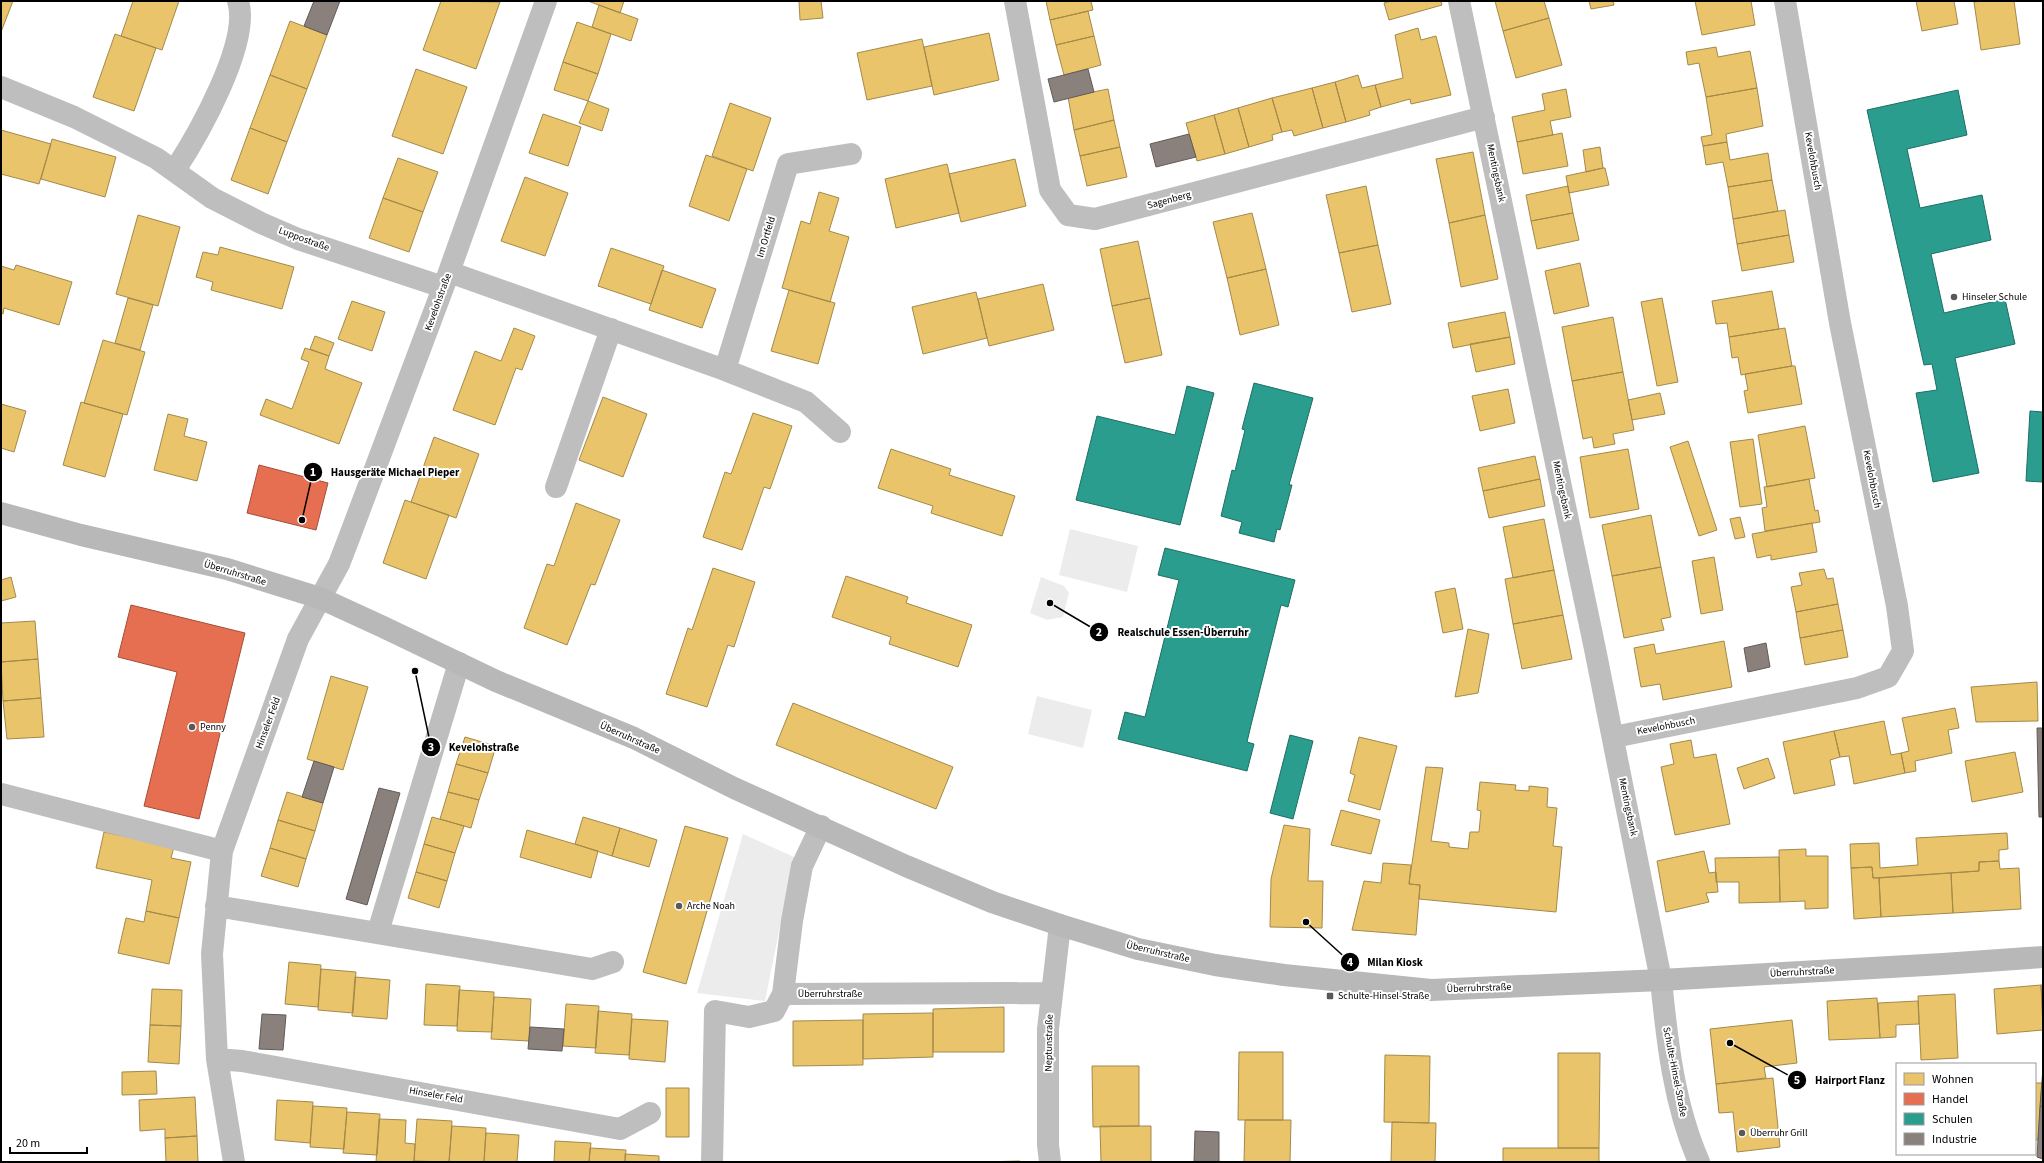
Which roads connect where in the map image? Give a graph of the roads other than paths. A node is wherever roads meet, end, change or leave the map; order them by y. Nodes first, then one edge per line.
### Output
1 (238, 1) edge
2 (546, 1) edge
3 (1015, 1) edge
4 (1459, 1) edge
5 (1785, 1) edge
6 (1, 87) edge
7 (1484, 117) junction
8 (851, 154) dead end
9 (175, 170) junction
10 (446, 279) junction
11 (611, 329) junction
12 (724, 370) junction
13 (840, 432) dead end
14 (556, 487) dead end
15 (1, 513) edge
16 (320, 598) junction
17 (459, 663) junction
18 (1614, 737) junction
19 (1, 794) edge
20 (820, 826) junction
21 (222, 851) junction
22 (216, 906) junction
23 (1060, 926) junction
24 (378, 932) junction
25 (2043, 957) edge
26 (613, 962) dead end
27 (1661, 980) junction
28 (1051, 993) junction
29 (783, 994) junction
30 (218, 1059) junction
31 (650, 1113) dead end
32 (234, 1162) edge
33 (712, 1162) edge
34 (1050, 1162) edge
35 (1699, 1162) edge

1 - 9 street
2 - 10 street, Kevelohstraße
3 - 7 street, Sagenberg
4 - 7 street, Mentingsbank
5 - 18 street, Kevelohbusch
6 - 9 street, Luppostraße
7 - 18 street, Mentingsbank
8 - 12 street, Im Ortfeld
9 - 10 street, Luppostraße
10 - 11 street
10 - 16 street, Kevelohstraße
11 - 12 street
11 - 14 street
12 - 13 street
15 - 16 main road, Überruhrstraße
16 - 17 main road, Überruhrstraße
16 - 21 street, Hinseler Feld
17 - 20 main road, Überruhrstraße
17 - 24 street
18 - 27 street, Mentingsbank
19 - 21 street
20 - 23 main road, Überruhrstraße
20 - 29 street, Überruhrstraße
21 - 22 street, Hinseler Feld
22 - 24 street
22 - 30 street, Hinseler Feld
23 - 27 main road, Überruhrstraße
23 - 28 street, Neptunstraße
24 - 26 street
25 - 27 main road, Überruhrstraße
27 - 35 street, Schulte-Hinsel-Straße
28 - 29 street, Überruhrstraße
28 - 34 street, Neptunstraße
29 - 33 street
30 - 31 street, Hinseler Feld
30 - 32 street, Hinseler Feld

